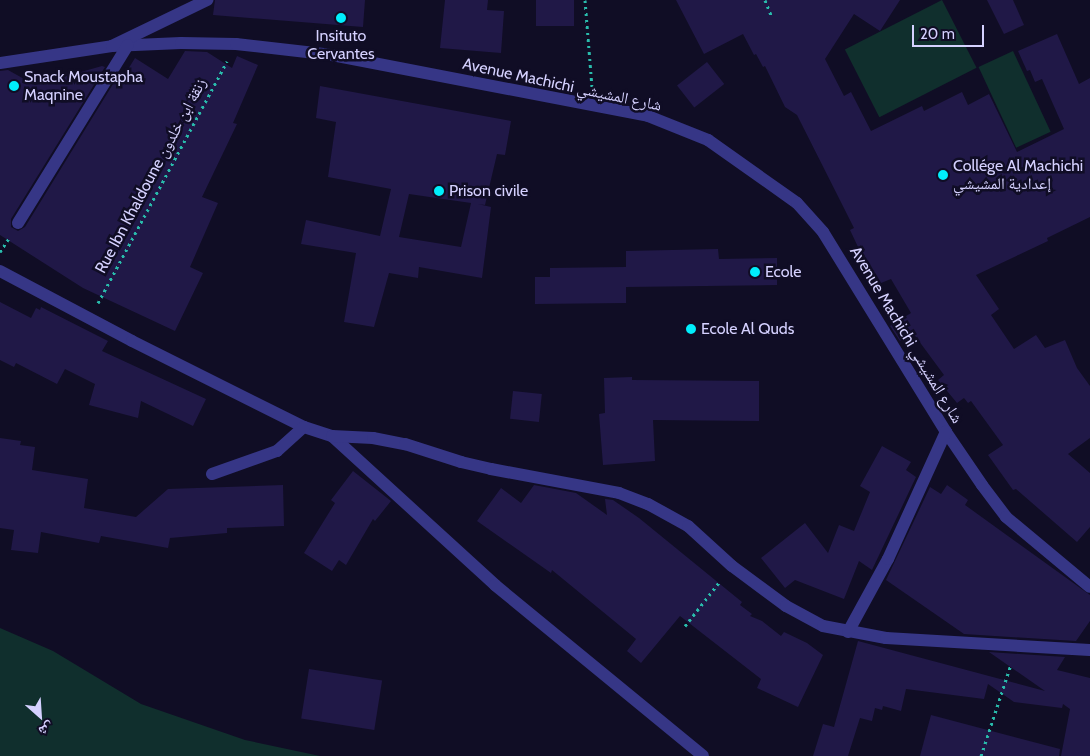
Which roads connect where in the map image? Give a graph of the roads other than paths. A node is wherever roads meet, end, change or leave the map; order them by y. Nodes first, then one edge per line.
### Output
1 (207, 0) edge
2 (128, 45) junction
3 (112, 46) junction
4 (0, 63) edge
5 (18, 223) dead end
6 (0, 271) edge
7 (304, 427) junction
8 (946, 432) junction
9 (332, 436) junction
10 (212, 474) dead end
11 (1090, 587) edge
12 (848, 632) junction
13 (1090, 650) edge
14 (703, 756) edge

1 - 3 street
2 - 3 street, Avenue Machichi شارع المشيشي
2 - 5 street
2 - 8 street, Avenue Machichi شارع المشيشي
3 - 4 street
6 - 7 street
7 - 9 street
7 - 10 street
8 - 11 street, Avenue Machichi شارع المشيشي
8 - 12 street
9 - 12 street
9 - 14 street
12 - 13 street

